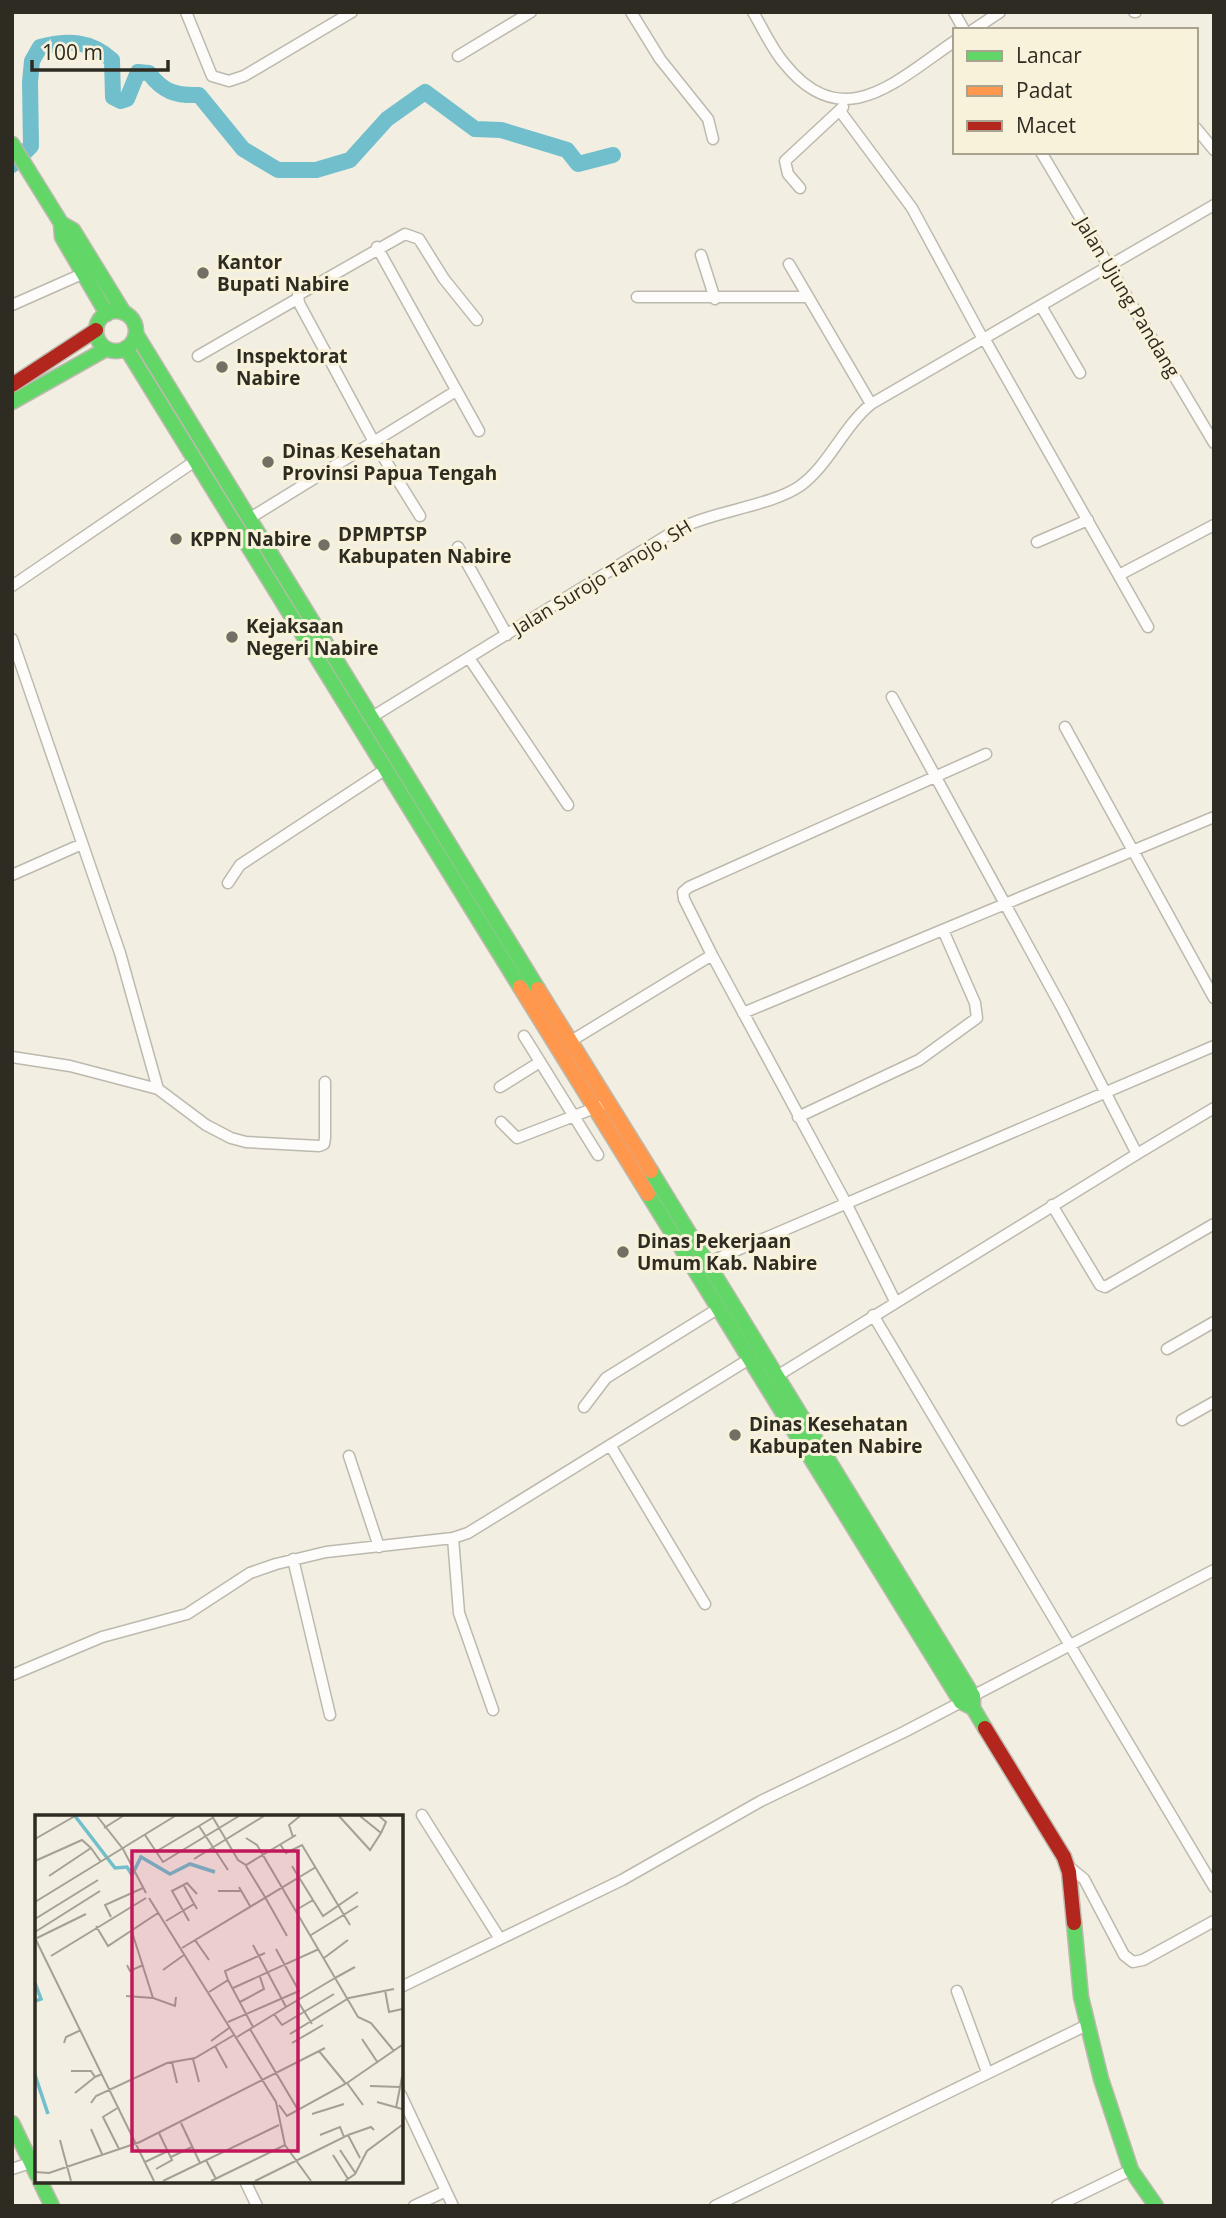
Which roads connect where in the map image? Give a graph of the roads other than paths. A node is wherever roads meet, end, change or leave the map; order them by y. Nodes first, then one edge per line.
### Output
1 (186, 12) edge
2 (352, 12) edge
3 (531, 12) edge
4 (631, 12) edge
5 (753, 12) edge
6 (954, 12) edge
7 (1000, 12) edge
8 (963, 28) edge
9 (976, 28) edge
10 (953, 42) edge
11 (457, 56) dead end
12 (850, 100) junction
13 (840, 111) junction
14 (1198, 130) edge
15 (713, 139) dead end
16 (12, 144) edge
17 (1214, 150) edge
18 (1042, 154) edge
19 (800, 188) dead end
20 (1214, 205) edge
21 (61, 223) junction
22 (377, 247) junction
23 (701, 255) dead end
24 (789, 264) dead end
25 (1110, 266) junction
26 (82, 274) junction
27 (808, 296) junction
28 (637, 297) dead end
29 (297, 299) junction
30 (715, 299) junction
31 (12, 305) edge
32 (1041, 306) junction
33 (124, 313) junction
34 (107, 314) junction
35 (477, 320) dead end
36 (96, 330) junction
37 (136, 334) junction
38 (983, 339) junction
39 (126, 348) junction
40 (106, 349) junction
41 (198, 356) dead end
42 (1080, 373) dead end
43 (12, 385) edge
44 (456, 391) junction
45 (12, 402) edge
46 (871, 404) junction
47 (479, 431) dead end
48 (1212, 437) edge
49 (374, 442) junction
50 (195, 461) junction
51 (420, 516) dead end
52 (250, 518) junction
53 (1088, 520) junction
54 (1214, 525) edge
55 (1038, 542) dead end
56 (458, 547) dead end
57 (1119, 575) junction
58 (12, 586) edge
59 (292, 587) junction
60 (279, 596) junction
61 (1148, 627) dead end
62 (507, 635) junction
63 (12, 639) edge
64 (469, 658) junction
65 (892, 697) dead end
66 (372, 717) junction
67 (1065, 727) dead end
68 (986, 754) dead end
69 (386, 769) junction
70 (934, 776) junction
71 (426, 805) junction
72 (568, 805) dead end
73 (414, 813) junction
74 (1214, 817) edge
75 (82, 844) junction
76 (1131, 852) junction
77 (12, 874) edge
78 (228, 883) dead end
79 (1005, 906) junction
80 (943, 930) junction
81 (712, 955) junction
82 (1214, 998) edge
83 (743, 1013) junction
84 (524, 1037) dead end
85 (571, 1041) junction
86 (1214, 1046) edge
87 (12, 1057) edge
88 (540, 1062) junction
89 (324, 1082) dead end
90 (500, 1087) dead end
91 (158, 1089) junction
92 (1106, 1090) junction
93 (602, 1105) junction
94 (1214, 1108) edge
95 (574, 1117) junction
96 (798, 1117) junction
97 (500, 1122) dead end
98 (1137, 1154) junction
99 (598, 1155) dead end
100 (846, 1203) junction
101 (1052, 1205) junction
102 (1214, 1224) edge
103 (707, 1263) junction
104 (895, 1301) junction
105 (719, 1307) junction
106 (873, 1315) junction
107 (1214, 1322) edge
108 (1167, 1349) dead end
109 (751, 1358) junction
110 (777, 1376) junction
111 (1214, 1402) edge
112 (584, 1406) dead end
113 (1182, 1420) dead end
114 (610, 1445) junction
115 (349, 1456) dead end
116 (453, 1538) junction
117 (379, 1547) junction
118 (293, 1559) junction
119 (1214, 1570) edge
120 (705, 1604) dead end
121 (1067, 1646) junction
122 (12, 1675) edge
123 (969, 1702) junction
124 (493, 1710) dead end
125 (330, 1715) dead end
126 (422, 1815) dead end
127 (1068, 1866) junction
128 (1214, 1887) edge
129 (1214, 1922) edge
130 (499, 1939) junction
131 (402, 1987) edge
132 (957, 1991) dead end
133 (1087, 2025) junction
134 (987, 2072) junction
135 (402, 2097) edge
136 (12, 2123) edge
137 (35, 2166) edge
138 (12, 2169) edge
139 (1131, 2170) junction
140 (41, 2183) edge
141 (247, 2183) edge
142 (446, 2191) junction
143 (52, 2206) edge
144 (257, 2206) edge
145 (414, 2206) edge
146 (453, 2206) edge
147 (715, 2206) edge
148 (1057, 2206) edge
149 (1156, 2206) edge

1 - 2 street
3 - 11 street
4 - 15 street
5 - 12 street
6 - 8 street
7 - 9 street
10 - 12 street
12 - 13 street
13 - 19 street
13 - 38 street
14 - 17 street
16 - 21 main road
18 - 25 street, Jalan Ujung Pandang
20 - 25 street, Jalan Surojo Tanojo, SH
21 - 26 main road
21 - 33 main road
22 - 29 street
22 - 35 street
22 - 44 street
23 - 30 street
24 - 27 street
25 - 32 street, Jalan Surojo Tanojo, SH
25 - 48 street, Jalan Ujung Pandang
26 - 31 street
26 - 34 main road
27 - 30 street
27 - 46 street
28 - 30 street
29 - 41 street
29 - 49 street
32 - 38 street, Jalan Surojo Tanojo, SH
32 - 42 street
33 - 34 main road
33 - 37 main road
34 - 36 main road
36 - 40 main road
36 - 43 main road
37 - 39 main road
37 - 52 main road
38 - 46 street, Jalan Surojo Tanojo, SH
38 - 53 street
39 - 40 main road
39 - 50 main road
40 - 45 main road
44 - 47 street
44 - 49 street
46 - 62 street, Jalan Surojo Tanojo, SH
49 - 51 street
49 - 52 street
50 - 58 street
50 - 60 main road
52 - 59 main road
53 - 55 street
53 - 57 street
54 - 57 street
56 - 62 street
57 - 61 street
59 - 60 main road
59 - 66 main road
60 - 69 main road
62 - 64 street, Jalan Surojo Tanojo, SH
63 - 75 street
64 - 66 street, Jalan Surojo Tanojo, SH
64 - 72 street
65 - 70 street
66 - 71 main road
67 - 76 street
68 - 70 street
69 - 73 main road
69 - 78 street
70 - 79 street
70 - 81 street
71 - 73 main road
71 - 85 main road
73 - 93 main road
74 - 76 street
75 - 77 street
75 - 91 street
76 - 79 street
76 - 82 street
79 - 80 street
79 - 92 street
80 - 83 street
80 - 96 street
81 - 83 street
81 - 85 street
83 - 96 street
84 - 88 street
85 - 93 main road
86 - 92 street
87 - 91 street
88 - 90 street
88 - 95 street
89 - 91 street
92 - 98 street
92 - 100 street
93 - 95 street
93 - 103 main road
93 - 105 main road
94 - 98 street
95 - 97 street
95 - 99 street
96 - 100 street
98 - 101 street
100 - 103 street
100 - 104 street
101 - 102 street
101 - 104 street
103 - 110 main road
104 - 106 street
105 - 109 main road
105 - 112 street
106 - 110 street
106 - 121 street
107 - 108 street
109 - 114 street
109 - 123 main road
110 - 123 main road
111 - 113 street
114 - 116 street
114 - 120 street
115 - 117 street
116 - 117 street
116 - 124 street
117 - 118 street
118 - 122 street
118 - 125 street
119 - 121 street
121 - 123 street
121 - 128 street
123 - 127 main road
123 - 130 street
126 - 130 street
127 - 129 street
127 - 133 main road
130 - 131 street
132 - 134 street
133 - 134 street
133 - 139 main road
134 - 147 street
135 - 142 street
136 - 137 main road
137 - 138 street
139 - 148 street
139 - 149 main road
140 - 143 main road
141 - 144 street
142 - 145 street
142 - 146 street

